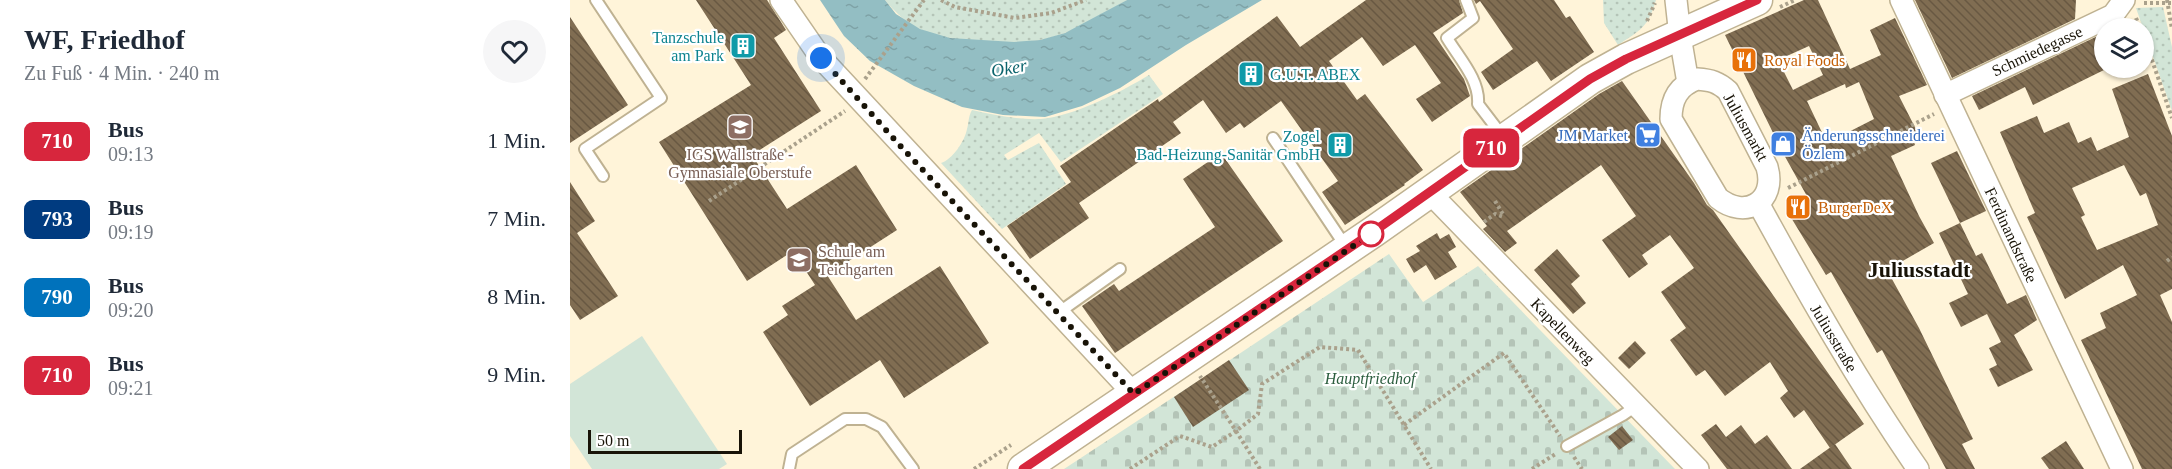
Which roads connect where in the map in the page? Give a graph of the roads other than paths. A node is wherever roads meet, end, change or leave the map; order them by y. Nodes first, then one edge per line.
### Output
1 (596, 0) edge
2 (781, 0) edge
3 (1466, 0) edge
4 (1676, 0) edge
5 (1757, 0) edge
6 (1901, 0) edge
7 (2132, 2) edge
8 (1680, 36) junction
9 (1688, 82) junction
10 (1948, 100) junction
11 (1273, 138) dead end
12 (1504, 139) junction
13 (603, 176) dead end
14 (1429, 192) junction
15 (1758, 203) junction
16 (1348, 250) junction
17 (1120, 269) dead end
18 (1058, 313) junction
19 (1134, 394) junction
20 (1636, 406) junction
21 (1567, 446) road end
22 (789, 469) edge
23 (913, 469) edge
24 (1023, 469) edge
25 (1698, 469) edge
26 (1918, 469) edge
27 (2122, 469) edge

1 - 13 lane
2 - 18 street
3 - 12 lane
4 - 8 street
5 - 8 main road
6 - 10 street, Ferdinandstraße
7 - 10 street, Schmiedegasse
8 - 9 street
8 - 12 main road
9 - 15 street, Juliusmarkt
9 - 15 street
10 - 27 street, Ferdinandstraße
11 - 16 lane
12 - 14 main road
14 - 16 main road
14 - 20 street, Kapellenweg
15 - 26 street, Juliusstraße
16 - 19 main road
17 - 18 lane
18 - 19 street
19 - 24 main road
20 - 21 lane
20 - 25 street, Kapellenweg
22 - 23 lane

